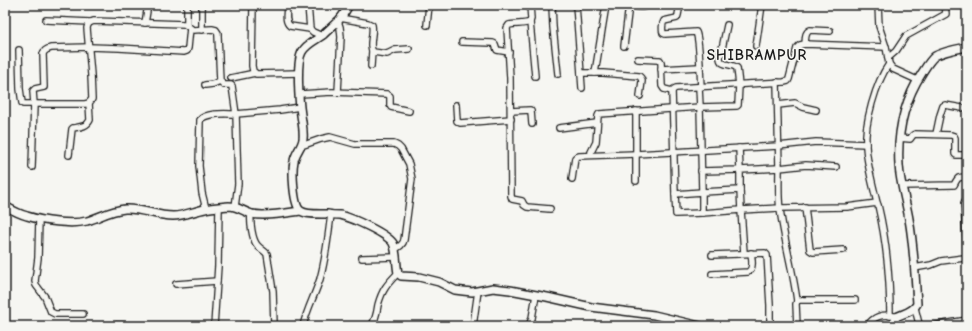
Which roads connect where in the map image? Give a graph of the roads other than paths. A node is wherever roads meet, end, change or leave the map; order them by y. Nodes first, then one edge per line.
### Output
1 (148, 5) edge
2 (187, 5) edge
3 (202, 5) edge
4 (253, 5) edge
5 (287, 5) edge
6 (308, 5) edge
7 (349, 5) edge
8 (429, 5) edge
9 (530, 5) edge
10 (552, 5) edge
11 (576, 5) edge
12 (606, 5) edge
13 (628, 5) edge
14 (650, 5) edge
15 (680, 5) edge
16 (762, 5) edge
17 (878, 5) edge
18 (945, 5) edge
19 (46, 20) dead end
20 (339, 20) junction
21 (90, 22) junction
22 (530, 22) junction
23 (145, 23) junction
24 (427, 25) dead end
25 (727, 25) dead end
26 (188, 27) junction
27 (310, 29) junction
28 (202, 30) junction
29 (830, 31) dead end
30 (322, 36) junction
31 (462, 42) dead end
32 (805, 44) junction
33 (624, 46) dead end
34 (756, 46) dead end
35 (89, 47) junction
36 (886, 47) junction
37 (967, 47) edge
38 (409, 49) dead end
39 (19, 50) dead end
40 (372, 50) junction
41 (509, 52) junction
42 (638, 60) dead end
43 (889, 61) junction
44 (371, 66) dead end
45 (699, 67) junction
46 (661, 69) junction
47 (255, 72) junction
48 (581, 73) junction
49 (595, 73) junction
50 (299, 74) junction
51 (558, 74) dead end
52 (535, 76) dead end
53 (231, 78) dead end
54 (917, 80) junction
55 (220, 81) junction
56 (777, 82) junction
57 (205, 84) dead end
58 (739, 85) junction
59 (700, 87) junction
60 (582, 88) dead end
61 (338, 92) junction
62 (672, 92) junction
63 (300, 94) junction
64 (640, 96) dead end
65 (89, 103) junction
66 (34, 104) junction
67 (456, 105) dead end
68 (778, 105) junction
69 (300, 107) junction
70 (700, 107) junction
71 (962, 108) dead end
72 (673, 109) junction
73 (816, 110) dead end
74 (409, 111) dead end
75 (511, 111) junction
76 (636, 111) junction
77 (236, 114) junction
78 (511, 119) junction
79 (597, 123) junction
80 (532, 124) dead end
81 (559, 128) dead end
82 (936, 134) junction
83 (899, 138) junction
84 (866, 144) junction
85 (301, 146) junction
86 (778, 146) junction
87 (739, 148) junction
88 (701, 150) junction
89 (674, 152) junction
90 (636, 154) junction
91 (69, 155) dead end
92 (591, 155) junction
93 (967, 155) edge
94 (836, 167) dead end
95 (32, 168) dead end
96 (779, 168) junction
97 (740, 170) junction
98 (701, 171) junction
99 (967, 177) edge
100 (572, 179) dead end
101 (636, 180) dead end
102 (902, 186) junction
103 (740, 190) junction
104 (702, 192) junction
105 (675, 194) junction
106 (967, 200) edge
107 (877, 204) junction
108 (5, 206) edge
109 (235, 207) junction
110 (805, 207) junction
111 (219, 208) junction
112 (780, 208) junction
113 (206, 209) junction
114 (550, 209) dead end
115 (741, 210) junction
116 (300, 211) junction
117 (702, 213) junction
118 (251, 214) junction
119 (331, 215) junction
120 (39, 219) junction
121 (966, 234) edge
122 (394, 249) junction
123 (843, 250) dead end
124 (744, 253) junction
125 (752, 253) junction
126 (712, 255) dead end
127 (396, 257) junction
128 (967, 257) edge
129 (362, 258) dead end
130 (914, 268) junction
131 (398, 273) junction
132 (712, 274) dead end
133 (217, 281) junction
134 (176, 284) dead end
135 (478, 291) junction
136 (536, 295) junction
137 (855, 300) dead end
138 (797, 301) junction
139 (915, 308) junction
140 (82, 314) dead end
141 (893, 316) junction
142 (967, 320) edge
143 (116, 325) edge
144 (140, 326) edge
145 (214, 326) edge
146 (274, 326) edge
147 (303, 326) edge
148 (372, 326) edge
149 (473, 326) edge
150 (529, 326) edge
151 (700, 326) edge
152 (770, 326) edge
153 (797, 326) edge
154 (867, 326) edge
155 (895, 326) edge
156 (921, 326) edge
157 (932, 326) edge

1 - 23 street
2 - 26 street
3 - 28 street
4 - 47 street
5 - 27 street
6 - 27 street
7 - 20 street
8 - 24 street
9 - 22 street
10 - 51 street
11 - 48 street
12 - 49 street
13 - 14 street
13 - 33 street
15 - 45 street
16 - 34 street
17 - 36 street
18 - 43 street
19 - 21 street
20 - 30 street
20 - 40 street
20 - 61 street
21 - 23 street
21 - 35 street
22 - 41 street
22 - 52 street
23 - 26 street
25 - 58 street
26 - 28 street
26 - 35 street
27 - 30 street
28 - 55 street
29 - 32 street
30 - 50 street
31 - 41 street
32 - 36 street
32 - 56 street
35 - 65 street
35 - 66 street
36 - 43 street
37 - 54 street
38 - 40 street
39 - 66 street
40 - 44 street
41 - 75 street
42 - 46 street
43 - 54 street
43 - 84 street
45 - 46 street
45 - 59 street
46 - 62 street
47 - 50 street
47 - 53 street
48 - 49 street
48 - 60 street
49 - 64 street
50 - 63 street
54 - 83 street
55 - 57 street
55 - 77 street
56 - 58 street
56 - 68 street
58 - 59 street
58 - 70 street
59 - 62 street
59 - 70 street
61 - 63 street
61 - 74 street
62 - 72 street
63 - 69 street
65 - 66 street
65 - 91 street
66 - 95 street
67 - 78 street
68 - 73 street
68 - 86 street
69 - 77 street
69 - 85 street
70 - 72 street
70 - 88 street
71 - 82 street
72 - 76 street
72 - 89 street
75 - 78 street
75 - 80 street
76 - 79 street
76 - 90 street
77 - 109 street
77 - 113 street
78 - 114 street
79 - 81 street
79 - 92 street
82 - 83 street
82 - 93 street
83 - 102 street
84 - 86 street
84 - 107 street
85 - 116 street
85 - 122 street
86 - 87 street
86 - 96 street
87 - 88 street
87 - 97 street
88 - 89 street
88 - 98 street
89 - 90 street
89 - 105 street
90 - 92 street
90 - 101 street
92 - 100 street
94 - 96 street
96 - 97 street
96 - 112 street
97 - 98 street
97 - 103 street
98 - 104 street
99 - 102 street
102 - 130 street
103 - 104 street
103 - 115 street
104 - 105 street
104 - 117 street
105 - 117 street
106 - 121 street
107 - 110 street
107 - 141 street
108 - 120 street
109 - 111 street
109 - 118 street
110 - 112 street
110 - 123 street
111 - 113 street
111 - 133 street
112 - 115 street
112 - 138 street
113 - 120 street
115 - 117 street
115 - 124 street
116 - 118 street
116 - 119 street
118 - 146 street
119 - 122 street
119 - 147 street
120 - 140 street
121 - 128 street
122 - 127 street
124 - 125 street
124 - 126 street
125 - 132 street
125 - 152 street
127 - 129 street
127 - 131 street
128 - 130 street
130 - 139 street
131 - 135 street
131 - 148 street
133 - 134 street
133 - 145 street
135 - 136 street
135 - 149 street
136 - 150 street
136 - 151 street
137 - 138 street
138 - 153 street
139 - 141 street
139 - 156 street
141 - 154 street
141 - 155 street
142 - 157 street
143 - 144 street

